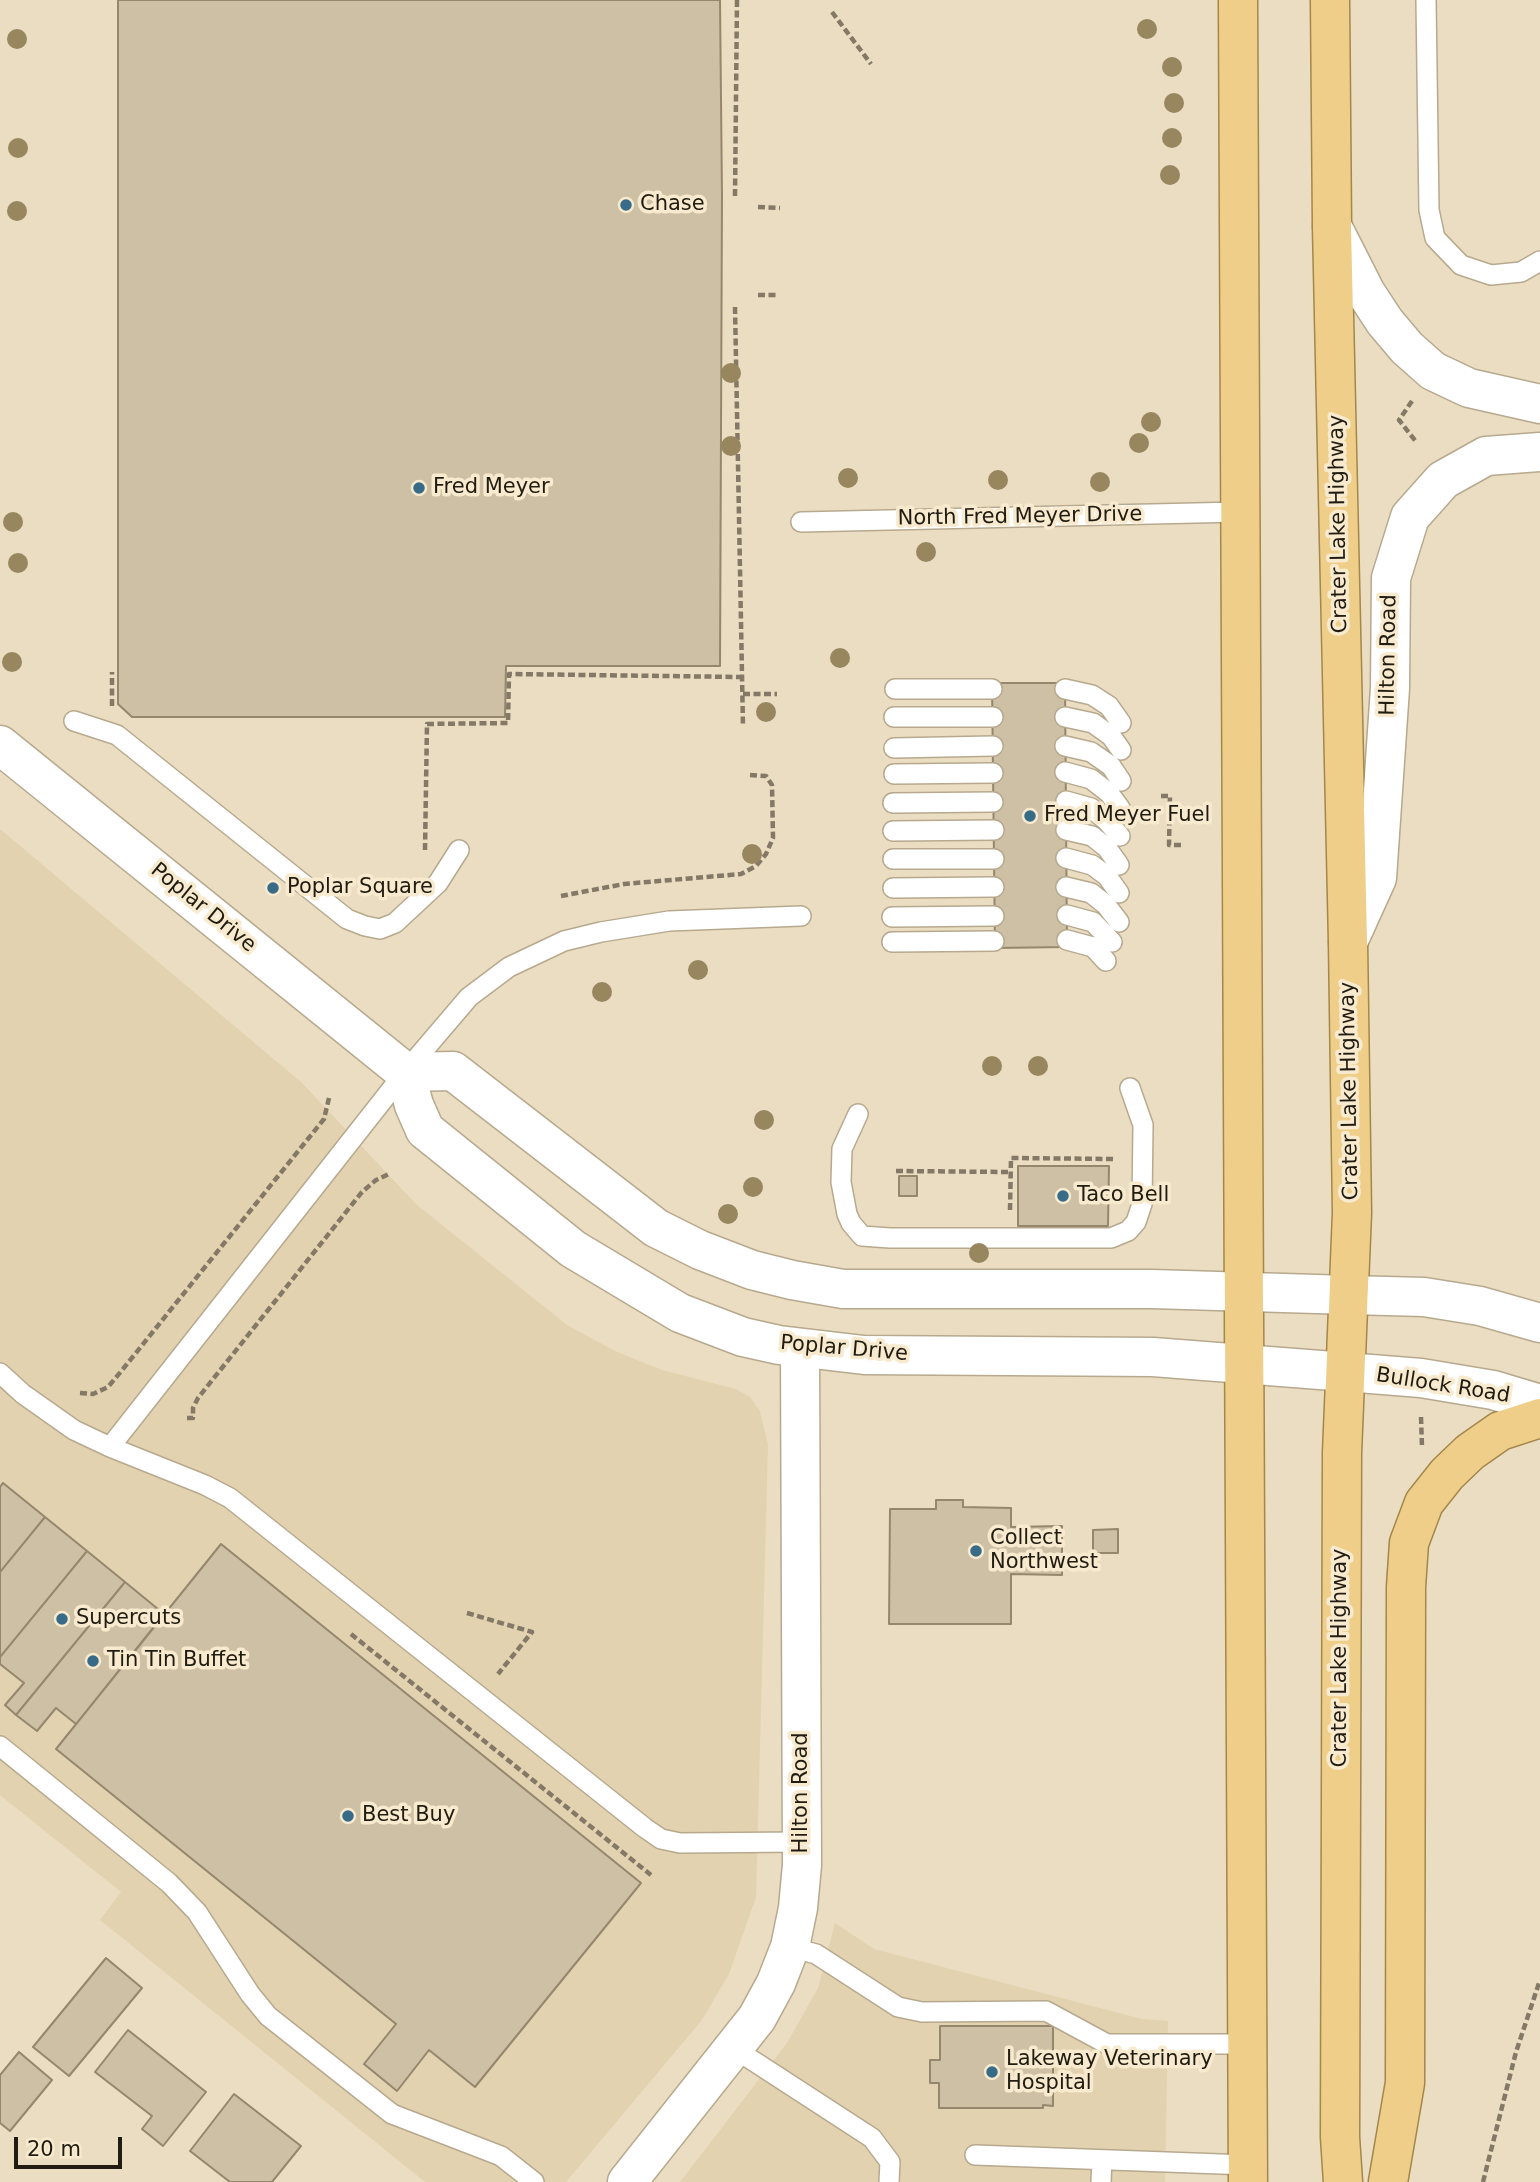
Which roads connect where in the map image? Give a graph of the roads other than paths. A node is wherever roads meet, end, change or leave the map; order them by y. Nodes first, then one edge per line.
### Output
1 (1238, 0) edge
2 (1330, 0) edge
3 (1426, 0) edge
4 (1332, 226) junction
5 (1540, 261) edge
6 (1540, 404) edge
7 (1540, 452) edge
8 (1239, 512) junction
9 (802, 522) dead end
10 (895, 689) dead end
11 (992, 689) dead end
12 (1065, 689) dead end
13 (894, 717) dead end
14 (993, 717) dead end
15 (1065, 717) dead end
16 (74, 721) dead end
17 (1121, 723) dead end
18 (0, 745) edge
19 (993, 746) dead end
20 (1065, 747) dead end
21 (894, 748) dead end
22 (1121, 750) dead end
23 (1065, 772) dead end
24 (993, 773) dead end
25 (894, 774) dead end
26 (1121, 781) dead end
27 (1066, 801) dead end
28 (993, 802) dead end
29 (893, 803) dead end
30 (1120, 808) dead end
31 (994, 830) dead end
32 (1066, 830) dead end
33 (893, 831) dead end
34 (1120, 836) dead end
35 (459, 850) dead end
36 (1066, 858) dead end
37 (893, 859) dead end
38 (994, 859) dead end
39 (1119, 865) dead end
40 (994, 887) dead end
41 (1066, 887) dead end
42 (893, 888) dead end
43 (1119, 893) dead end
44 (1067, 915) dead end
45 (801, 916) dead end
46 (994, 916) dead end
47 (892, 917) dead end
48 (1119, 922) dead end
49 (1067, 940) dead end
50 (994, 941) dead end
51 (892, 942) dead end
52 (1348, 942) junction
53 (405, 1072) junction
54 (1130, 1088) dead end
55 (858, 1114) dead end
56 (1242, 1292) junction
57 (1349, 1295) junction
58 (1540, 1324) edge
59 (800, 1350) junction
60 (1243, 1364) junction
61 (1346, 1372) junction
62 (0, 1373) edge
63 (1540, 1404) edge
64 (1540, 1418) edge
65 (110, 1447) junction
66 (0, 1746) edge
67 (802, 1842) junction
68 (790, 1947) junction
69 (1247, 2044) junction
70 (734, 2049) junction
71 (975, 2155) dead end
72 (1102, 2160) junction
73 (1248, 2174) edge
74 (534, 2182) edge
75 (627, 2182) edge
76 (889, 2182) edge
77 (1101, 2182) edge
78 (1343, 2182) edge
79 (1388, 2182) edge

1 - 8 highway
2 - 4 highway, Crater Lake Highway
3 - 5 lane
4 - 6 main road
4 - 52 highway, Crater Lake Highway
7 - 52 main road, Hilton Road
8 - 9 lane, North Fred Meyer Drive
8 - 56 highway
10 - 11 lane
12 - 17 lane
13 - 14 lane
15 - 22 lane
16 - 35 lane
18 - 53 main road, Poplar Drive
19 - 21 lane
20 - 26 lane
23 - 30 lane
24 - 25 lane
27 - 34 lane
28 - 29 lane
31 - 33 lane
32 - 39 lane
36 - 43 lane
37 - 38 lane
40 - 42 lane
41 - 48 lane
44 - 49 lane
45 - 53 lane
46 - 47 lane
50 - 51 lane
52 - 57 highway, Crater Lake Highway
53 - 56 main road
53 - 59 main road, Poplar Drive
53 - 65 lane
54 - 55 lane
56 - 57 main road
56 - 60 highway
57 - 58 main road
57 - 61 highway, Crater Lake Highway
59 - 60 main road, Poplar Drive
59 - 67 main road, Hilton Road
60 - 61 main road, Poplar Drive
60 - 69 highway
61 - 63 main road, Bullock Road
61 - 78 highway, Crater Lake Highway
62 - 65 lane
64 - 79 highway
65 - 67 lane
66 - 74 lane
67 - 68 main road, Hilton Road
68 - 69 lane
68 - 70 main road, Hilton Road
69 - 73 highway
70 - 75 main road, Hilton Road
70 - 76 lane
71 - 72 lane
72 - 73 lane
72 - 77 lane

